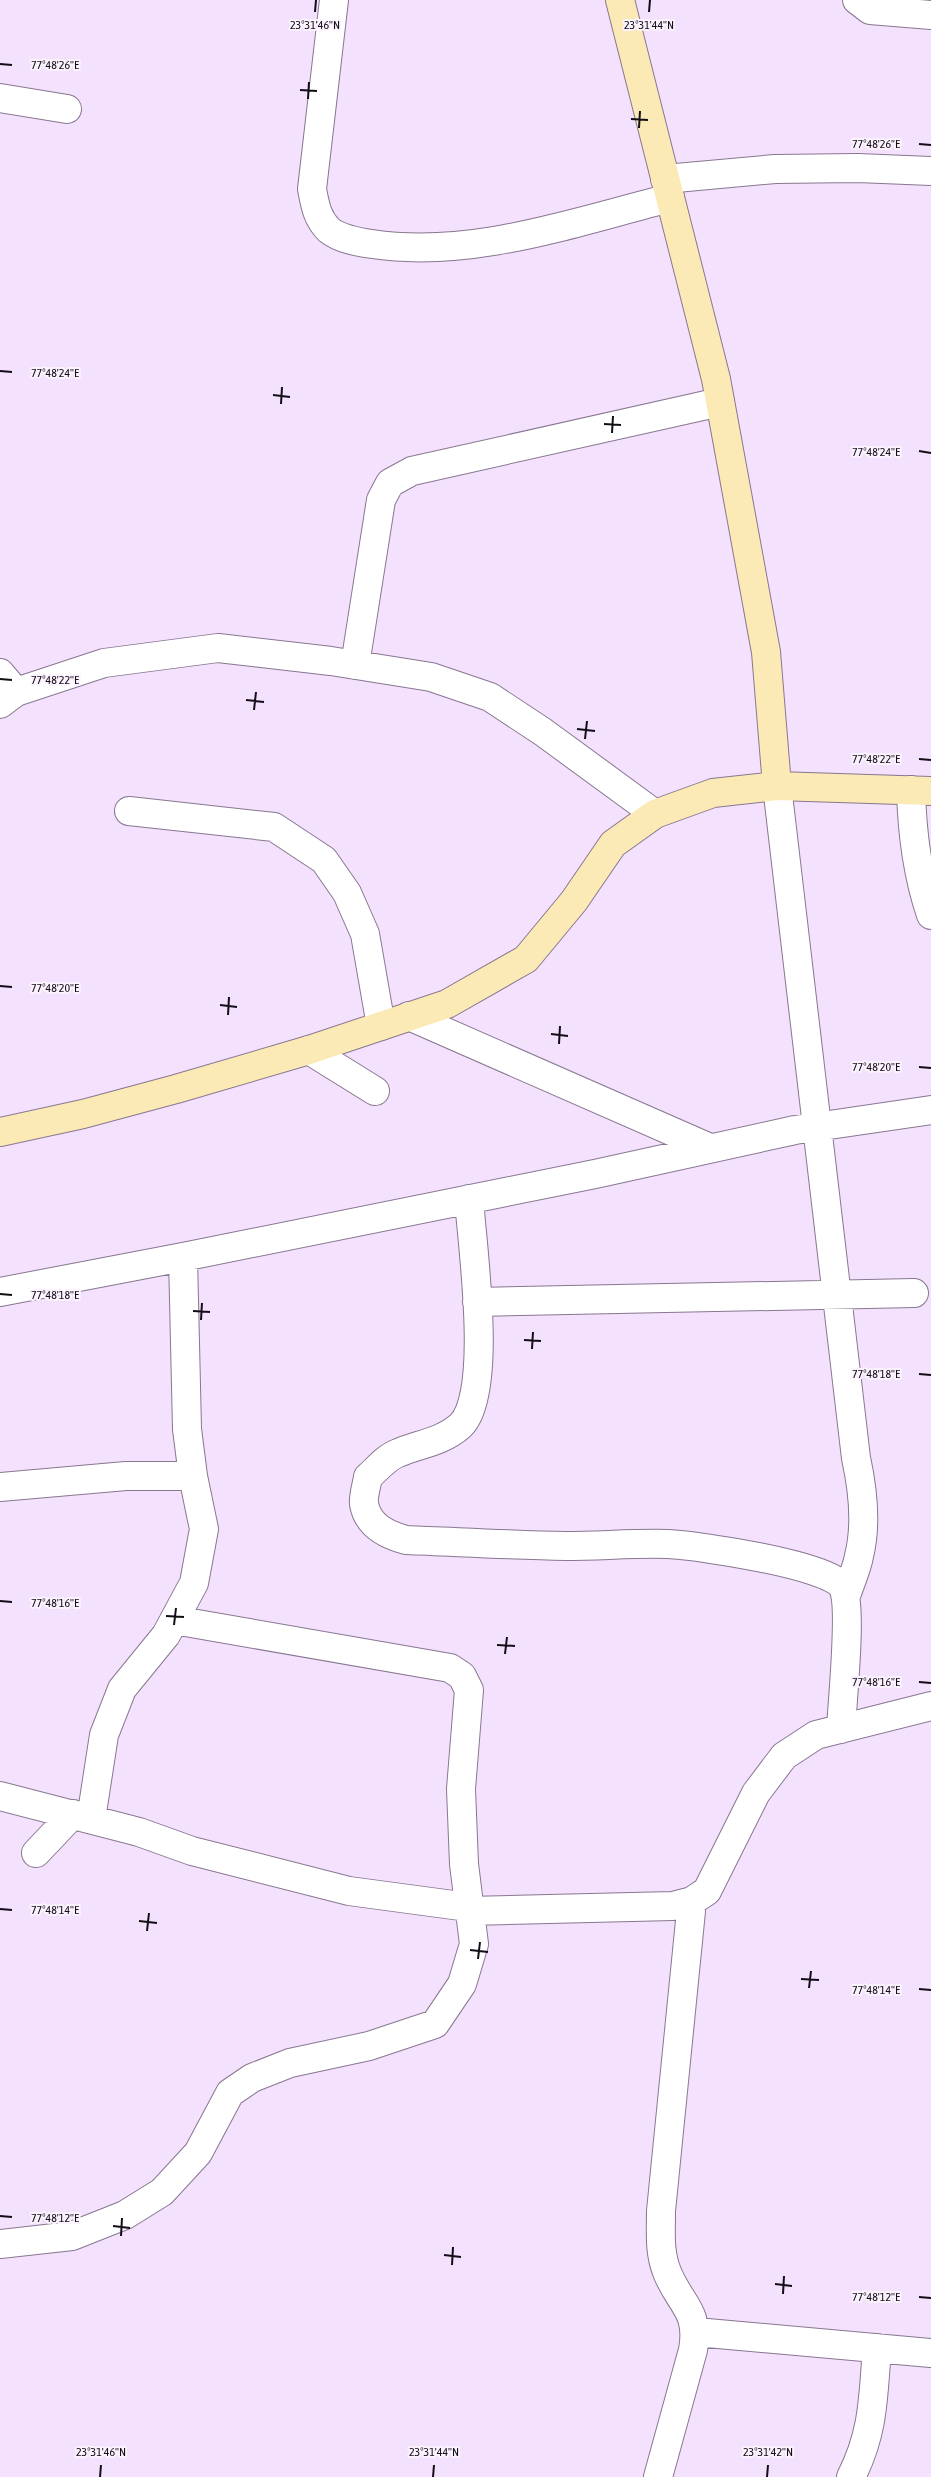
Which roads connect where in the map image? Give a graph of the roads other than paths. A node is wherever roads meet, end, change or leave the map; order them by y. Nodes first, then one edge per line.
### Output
1 (334, 0) edge
2 (620, 0) edge
3 (857, 0) edge
4 (931, 15) edge
5 (0, 98) edge
6 (67, 109) dead end
7 (931, 171) edge
8 (668, 189) junction
9 (720, 402) junction
10 (355, 665) junction
11 (5, 690) edge
12 (777, 786) junction
13 (921, 791) edge
14 (129, 811) dead end
15 (655, 814) junction
16 (931, 915) edge
17 (409, 1016) junction
18 (380, 1026) junction
19 (309, 1050) junction
20 (375, 1091) dead end
21 (931, 1110) edge
22 (817, 1126) junction
23 (0, 1132) edge
24 (710, 1148) junction
25 (469, 1199) junction
26 (183, 1257) junction
27 (0, 1292) edge
28 (914, 1294) dead end
29 (837, 1295) junction
30 (477, 1302) junction
31 (193, 1476) junction
32 (0, 1487) edge
33 (847, 1593) junction
34 (174, 1620) junction
35 (931, 1706) edge
36 (841, 1729) junction
37 (0, 1796) edge
38 (82, 1816) junction
39 (36, 1853) dead end
40 (692, 1901) junction
41 (468, 1909) junction
42 (0, 2244) edge
43 (696, 2332) junction
44 (877, 2348) junction
45 (931, 2353) edge
46 (658, 2477) edge
47 (851, 2477) edge

1 - 8 street
2 - 8 main road
3 - 4 street
5 - 6 street
7 - 8 street
8 - 9 main road
9 - 10 street
9 - 12 main road
10 - 11 street
10 - 15 street
12 - 13 main road
12 - 15 main road
12 - 22 street
13 - 16 street
14 - 18 street
15 - 17 main road
17 - 18 main road
17 - 24 street
18 - 19 main road
19 - 20 street
19 - 23 main road
21 - 22 street
22 - 24 street
22 - 29 street
24 - 25 street
25 - 26 street
25 - 30 street
26 - 27 street
26 - 31 street
28 - 29 street
29 - 30 street
29 - 33 street
30 - 33 street
31 - 32 street
31 - 34 street
33 - 36 street
34 - 38 street
34 - 41 street
35 - 36 street
36 - 40 street
37 - 38 street
38 - 39 street
38 - 41 street
40 - 41 street
40 - 43 street
41 - 42 street
43 - 44 street
43 - 46 street
44 - 45 street
44 - 47 street

